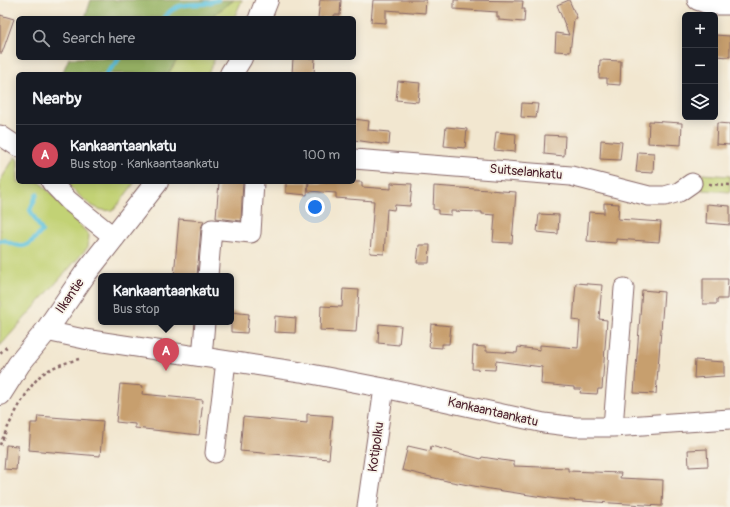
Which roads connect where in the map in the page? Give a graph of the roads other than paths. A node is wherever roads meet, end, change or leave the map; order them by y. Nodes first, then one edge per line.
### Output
1 (267, 0) edge
2 (697, 0) edge
3 (730, 5) edge
4 (261, 16) edge
5 (240, 60) edge
6 (232, 72) edge
7 (0, 135) edge
8 (16, 146) edge
9 (356, 159) edge
10 (692, 183) road end
11 (53, 184) edge
12 (156, 184) edge
13 (254, 184) edge
14 (115, 238) junction
15 (208, 273) edge
16 (624, 288) dead end
17 (205, 325) edge
18 (46, 331) junction
19 (202, 357) junction
20 (226, 361) junction
21 (384, 388) junction
22 (0, 394) edge
23 (730, 419) edge
24 (613, 427) junction
25 (215, 453) dead end
26 (368, 507) edge

1 - 4 main road
2 - 3 street
5 - 6 main road
7 - 8 street
9 - 10 street, Suitselankatu
11 - 14 street
12 - 14 main road, Ilkantie
13 - 15 street
14 - 18 main road, Ilkantie
16 - 24 street
17 - 19 street
18 - 19 street, Kankaantaankatu
18 - 22 main road, Ilkantie
19 - 20 street, Kankaantaankatu
20 - 21 street, Kankaantaankatu
20 - 25 street
21 - 24 street, Kankaantaankatu
21 - 26 street, Kotipolku
23 - 24 street, Kankaantaankatu

